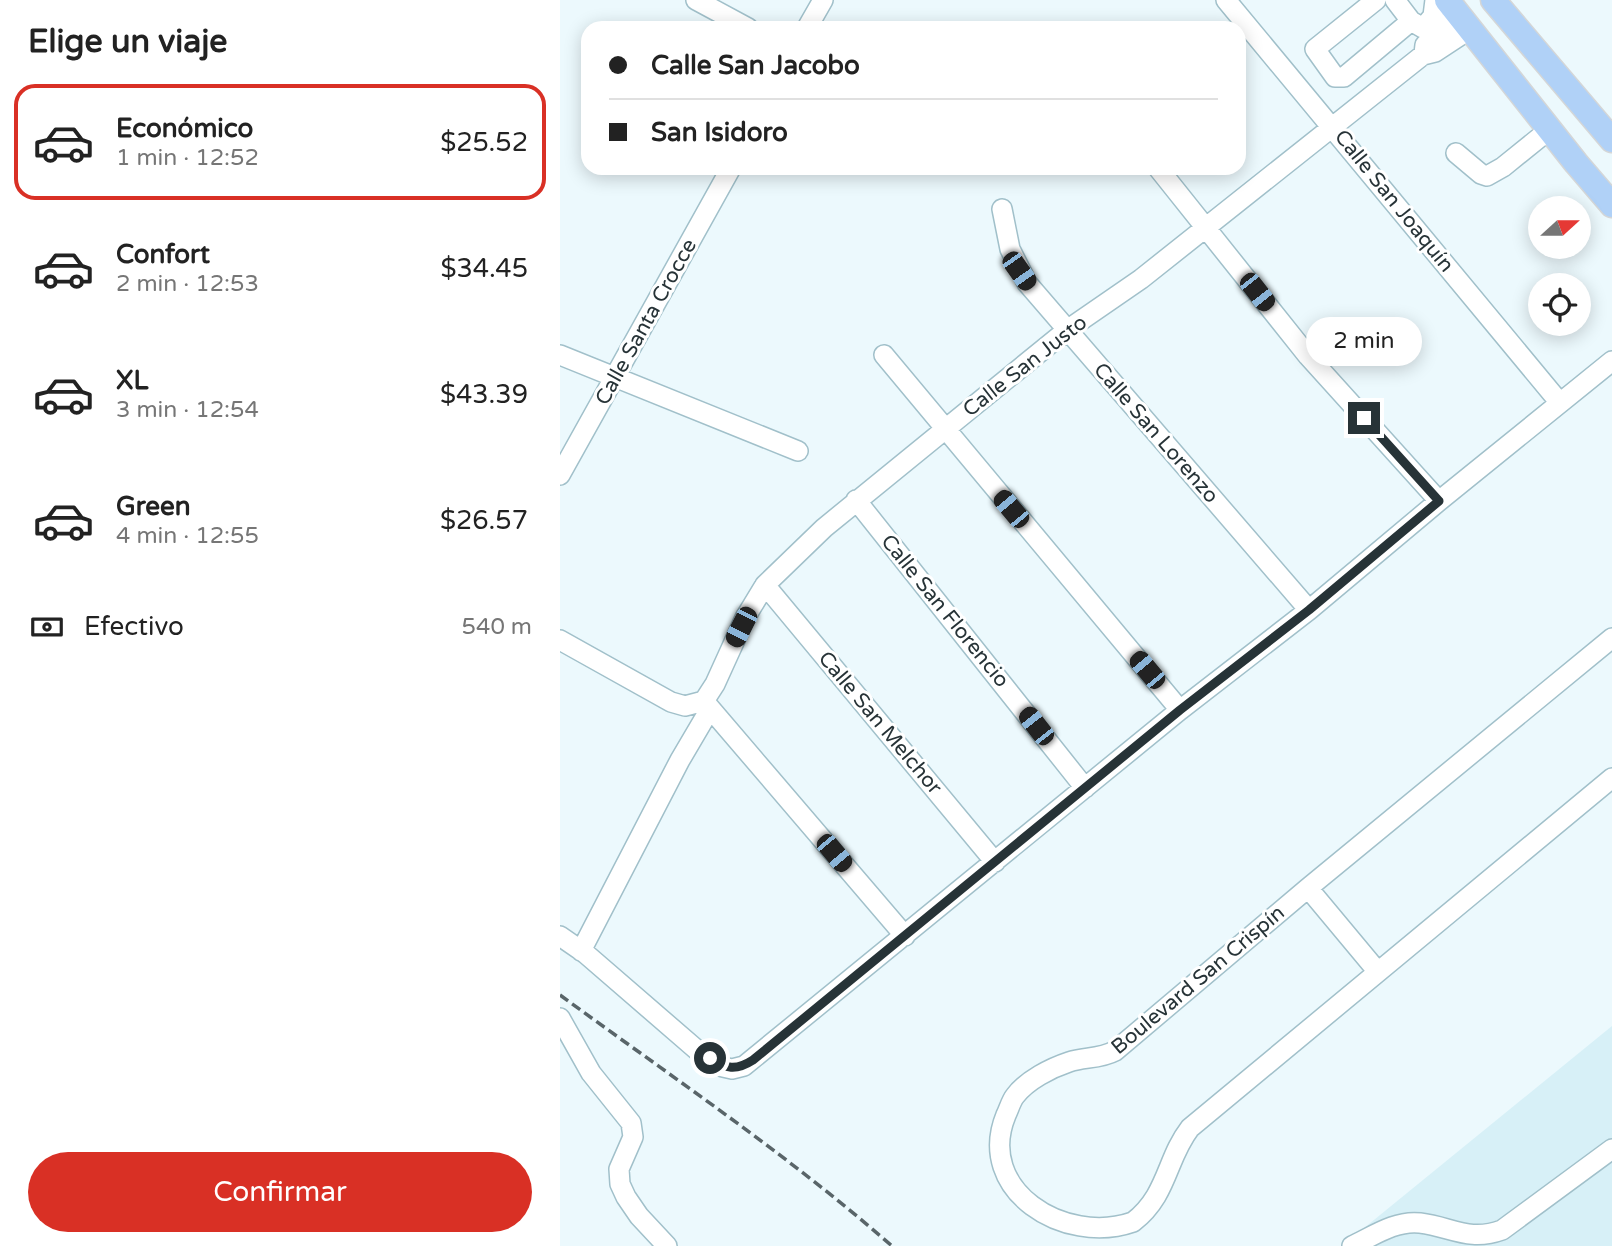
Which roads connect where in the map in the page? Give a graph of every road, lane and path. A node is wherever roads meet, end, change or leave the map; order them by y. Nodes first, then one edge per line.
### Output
1 (696, 0) edge
2 (822, 0) edge
3 (1226, 0) edge
4 (1376, 0) edge
5 (1395, 0) edge
6 (1435, 0) edge
7 (1493, 0) edge
8 (1458, 14) edge
9 (735, 21) edge
10 (811, 21) edge
11 (1244, 21) edge
12 (1411, 21) junction
13 (1246, 24) edge
14 (1333, 127) junction
15 (1550, 129) junction
16 (1612, 141) edge
17 (1456, 153) dead end
18 (727, 175) edge
19 (1164, 175) edge
20 (1612, 205) edge
21 (1002, 209) dead end
22 (1206, 228) junction
23 (1067, 330) junction
24 (560, 355) edge
25 (884, 355) dead end
26 (1612, 361) edge
27 (616, 378) junction
28 (1560, 402) junction
29 (944, 429) junction
30 (798, 451) dead end
31 (560, 475) edge
32 (856, 500) junction
33 (1439, 501) junction
34 (765, 585) junction
35 (1309, 610) junction
36 (1612, 638) edge
37 (560, 640) edge
38 (707, 705) junction
39 (1180, 710) junction
40 (1612, 778) edge
41 (1086, 788) junction
42 (995, 862) junction
43 (1308, 888) junction
44 (560, 936) edge
45 (905, 936) junction
46 (581, 951) junction
47 (1378, 972) junction
48 (560, 1018) edge
49 (1612, 1149) edge
50 (667, 1246) edge
51 (1352, 1246) edge

1 - 9 street
2 - 10 street
3 - 11 street, Calle San Joaquín
4 - 12 street
5 - 12 street
6 - 12 street
7 - 16 main road
8 - 14 street, Calle San Justo
8 - 15 main road
13 - 14 street, Calle San Joaquín
14 - 22 street, Calle San Justo
14 - 28 street, Calle San Joaquín
15 - 17 street
15 - 20 main road
18 - 27 street, Calle Santa Crocce
19 - 22 street
21 - 23 street, Calle San Lorenzo
22 - 23 street, Calle San Justo
22 - 33 street
23 - 29 street, Calle San Justo
23 - 35 street, Calle San Lorenzo
24 - 27 street
25 - 29 street
26 - 28 street
27 - 30 street
27 - 31 street, Calle Santa Crocce
28 - 33 street
29 - 32 street, Calle San Justo
29 - 39 street
32 - 34 street, Calle San Justo
32 - 41 street, Calle San Florencio
33 - 35 street
34 - 38 street, Calle San Justo
34 - 42 street, Calle San Melchor
35 - 39 street
36 - 43 street, Boulevard San Crispín
37 - 38 street
38 - 45 street
38 - 46 street, Calle San Justo
39 - 41 street
40 - 47 street, Boulevard San Crispín
41 - 42 street
42 - 45 street
43 - 47 street
43 - 47 street, Boulevard San Crispín
44 - 46 street
45 - 46 street
48 - 50 street
49 - 51 street

